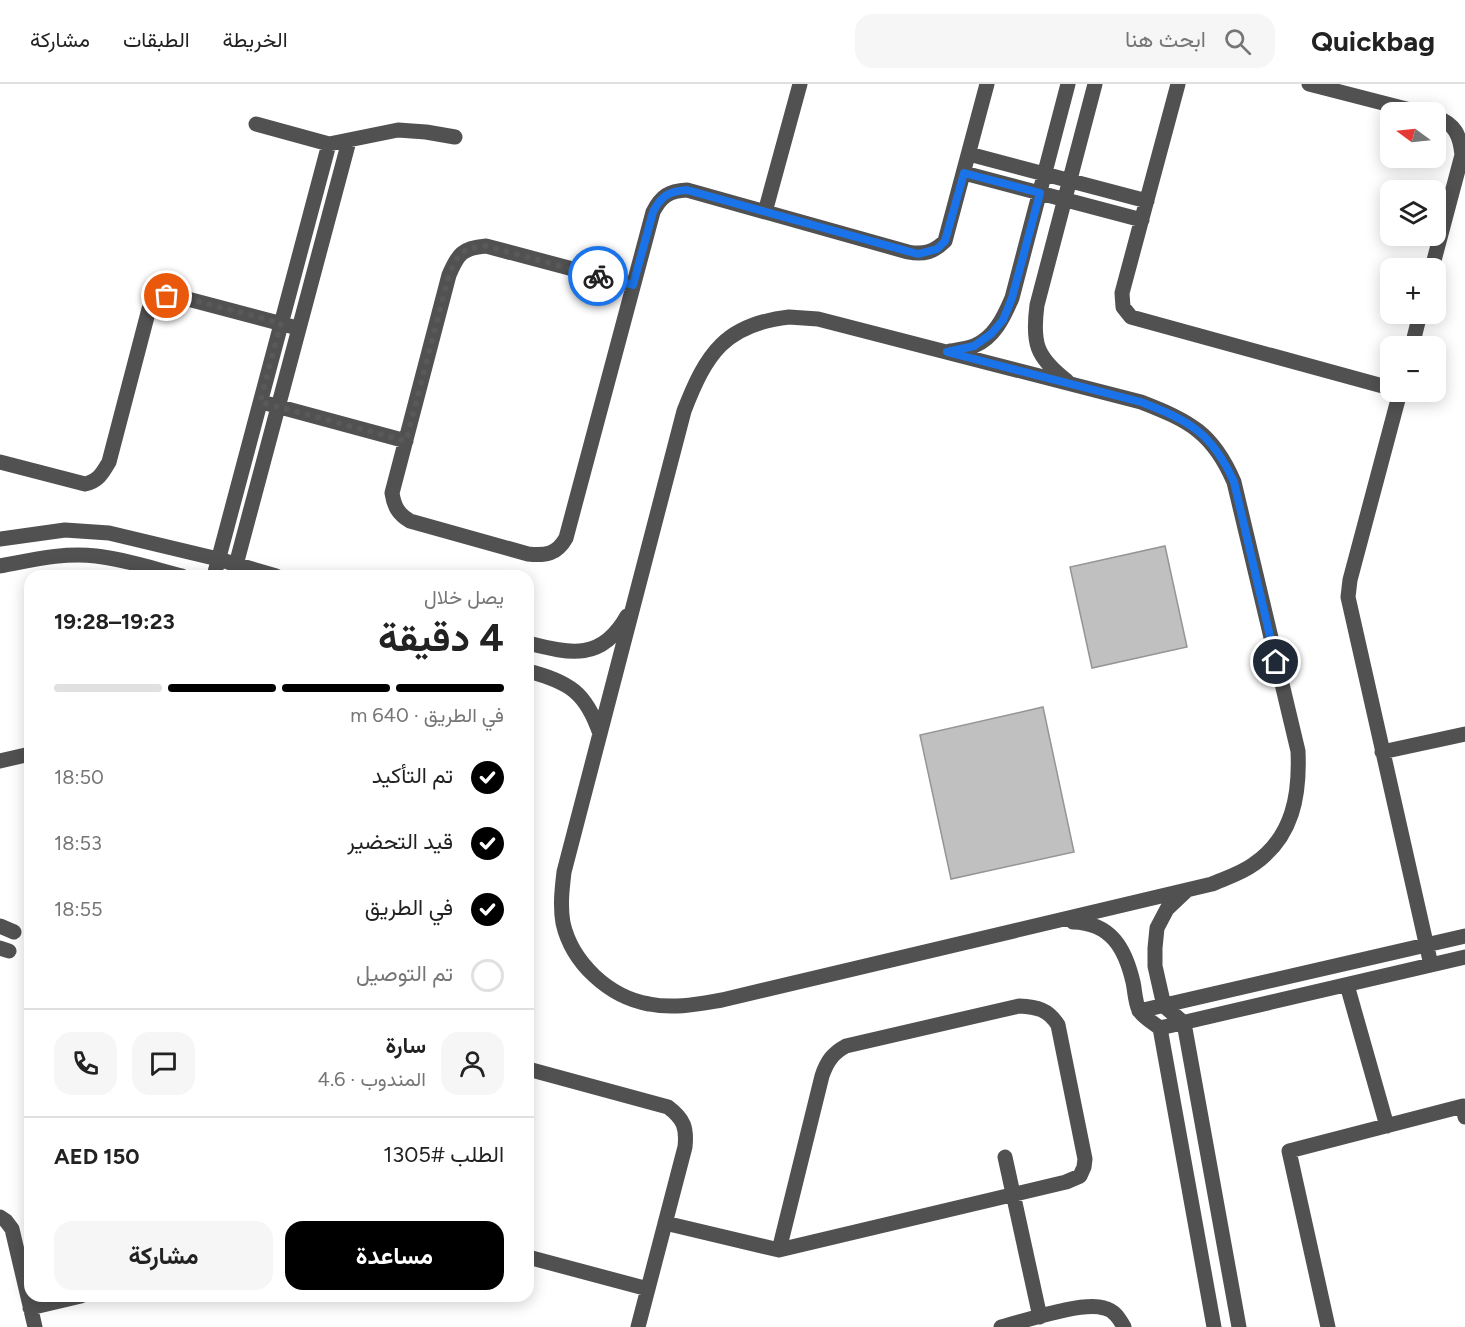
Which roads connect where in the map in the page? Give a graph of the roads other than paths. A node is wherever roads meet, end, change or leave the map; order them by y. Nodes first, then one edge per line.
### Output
1 (800, 84) edge
2 (987, 84) edge
3 (1068, 84) edge
4 (1095, 84) edge
5 (1179, 84) edge
6 (1309, 84) edge
7 (1380, 102) edge
8 (1446, 121) edge
9 (256, 124) dead end
10 (455, 137) dead end
11 (349, 141) junction
12 (329, 144) junction
13 (969, 154) junction
14 (964, 173) junction
15 (1045, 174) junction
16 (1070, 180) junction
17 (1040, 193) junction
18 (1065, 200) junction
19 (1147, 201) junction
20 (765, 212) junction
21 (1142, 220) junction
22 (1435, 258) edge
23 (633, 285) junction
24 (281, 323) junction
25 (299, 328) junction
26 (947, 352) junction
27 (1072, 385) junction
28 (1380, 385) edge
29 (260, 402) junction
30 (1397, 402) edge
31 (278, 407) junction
32 (406, 441) junction
33 (0, 462) edge
34 (0, 539) edge
35 (218, 559) junction
36 (0, 566) edge
37 (156, 570) edge
38 (215, 570) edge
39 (234, 570) edge
40 (635, 600) junction
41 (534, 644) edge
42 (534, 673) edge
43 (600, 734) junction
44 (1465, 734) edge
45 (1382, 752) junction
46 (24, 755) edge
47 (0, 761) edge
48 (1186, 890) junction
49 (1055, 921) junction
50 (1465, 936) edge
51 (1426, 945) junction
52 (1465, 957) edge
53 (1431, 965) junction
54 (1347, 985) junction
55 (1164, 1006) junction
56 (1139, 1011) junction
57 (1184, 1023) junction
58 (1160, 1028) junction
59 (534, 1071) edge
60 (1465, 1117) edge
61 (1387, 1126) junction
62 (1005, 1157) dead end
63 (1013, 1195) junction
64 (0, 1217) edge
65 (665, 1223) junction
66 (779, 1250) junction
67 (534, 1259) edge
68 (24, 1282) edge
69 (648, 1289) junction
70 (29, 1302) edge
71 (56, 1302) edge
72 (30, 1308) junction
73 (1040, 1317) junction
74 (35, 1327) edge
75 (639, 1327) edge
76 (1001, 1327) edge
77 (1124, 1327) edge
78 (1214, 1327) edge
79 (1239, 1327) edge
80 (1328, 1327) edge

1 - 20 street
2 - 13 street
3 - 15 street
4 - 16 street
5 - 19 street
6 - 7 street
8 - 22 street
9 - 12 street
10 - 11 street
11 - 12 street
11 - 25 street
12 - 24 street
13 - 14 street
13 - 15 street
14 - 17 street
14 - 20 street
15 - 16 street
15 - 17 street
16 - 18 street
16 - 19 street
17 - 18 street
17 - 26 street
18 - 21 street
18 - 27 street
19 - 21 street
20 - 23 street
21 - 28 street
23 - 32 street
23 - 32 street
24 - 25 street
24 - 29 street
24 - 33 street
25 - 31 street
26 - 27 street
26 - 40 street
27 - 48 street
29 - 31 street
29 - 35 street
30 - 45 street
31 - 32 street
31 - 39 street
34 - 35 street
35 - 38 street
35 - 39 street
36 - 37 street
40 - 41 street
40 - 43 street
42 - 43 street
43 - 49 street
44 - 45 street
45 - 51 street
46 - 47 street
48 - 49 street
48 - 55 street
49 - 56 street
50 - 51 street
51 - 53 street
51 - 55 street
52 - 53 street
53 - 54 street
54 - 57 street
54 - 61 street
55 - 56 street
55 - 57 street
56 - 58 street
57 - 58 street
57 - 79 street
58 - 78 street
59 - 65 street
60 - 61 street
61 - 80 street
62 - 63 street
63 - 66 street
63 - 66 street
63 - 73 street
64 - 68 street
65 - 66 street
65 - 69 street
67 - 69 street
69 - 75 street
70 - 72 street
71 - 72 street
72 - 74 street
73 - 76 street
73 - 77 street

